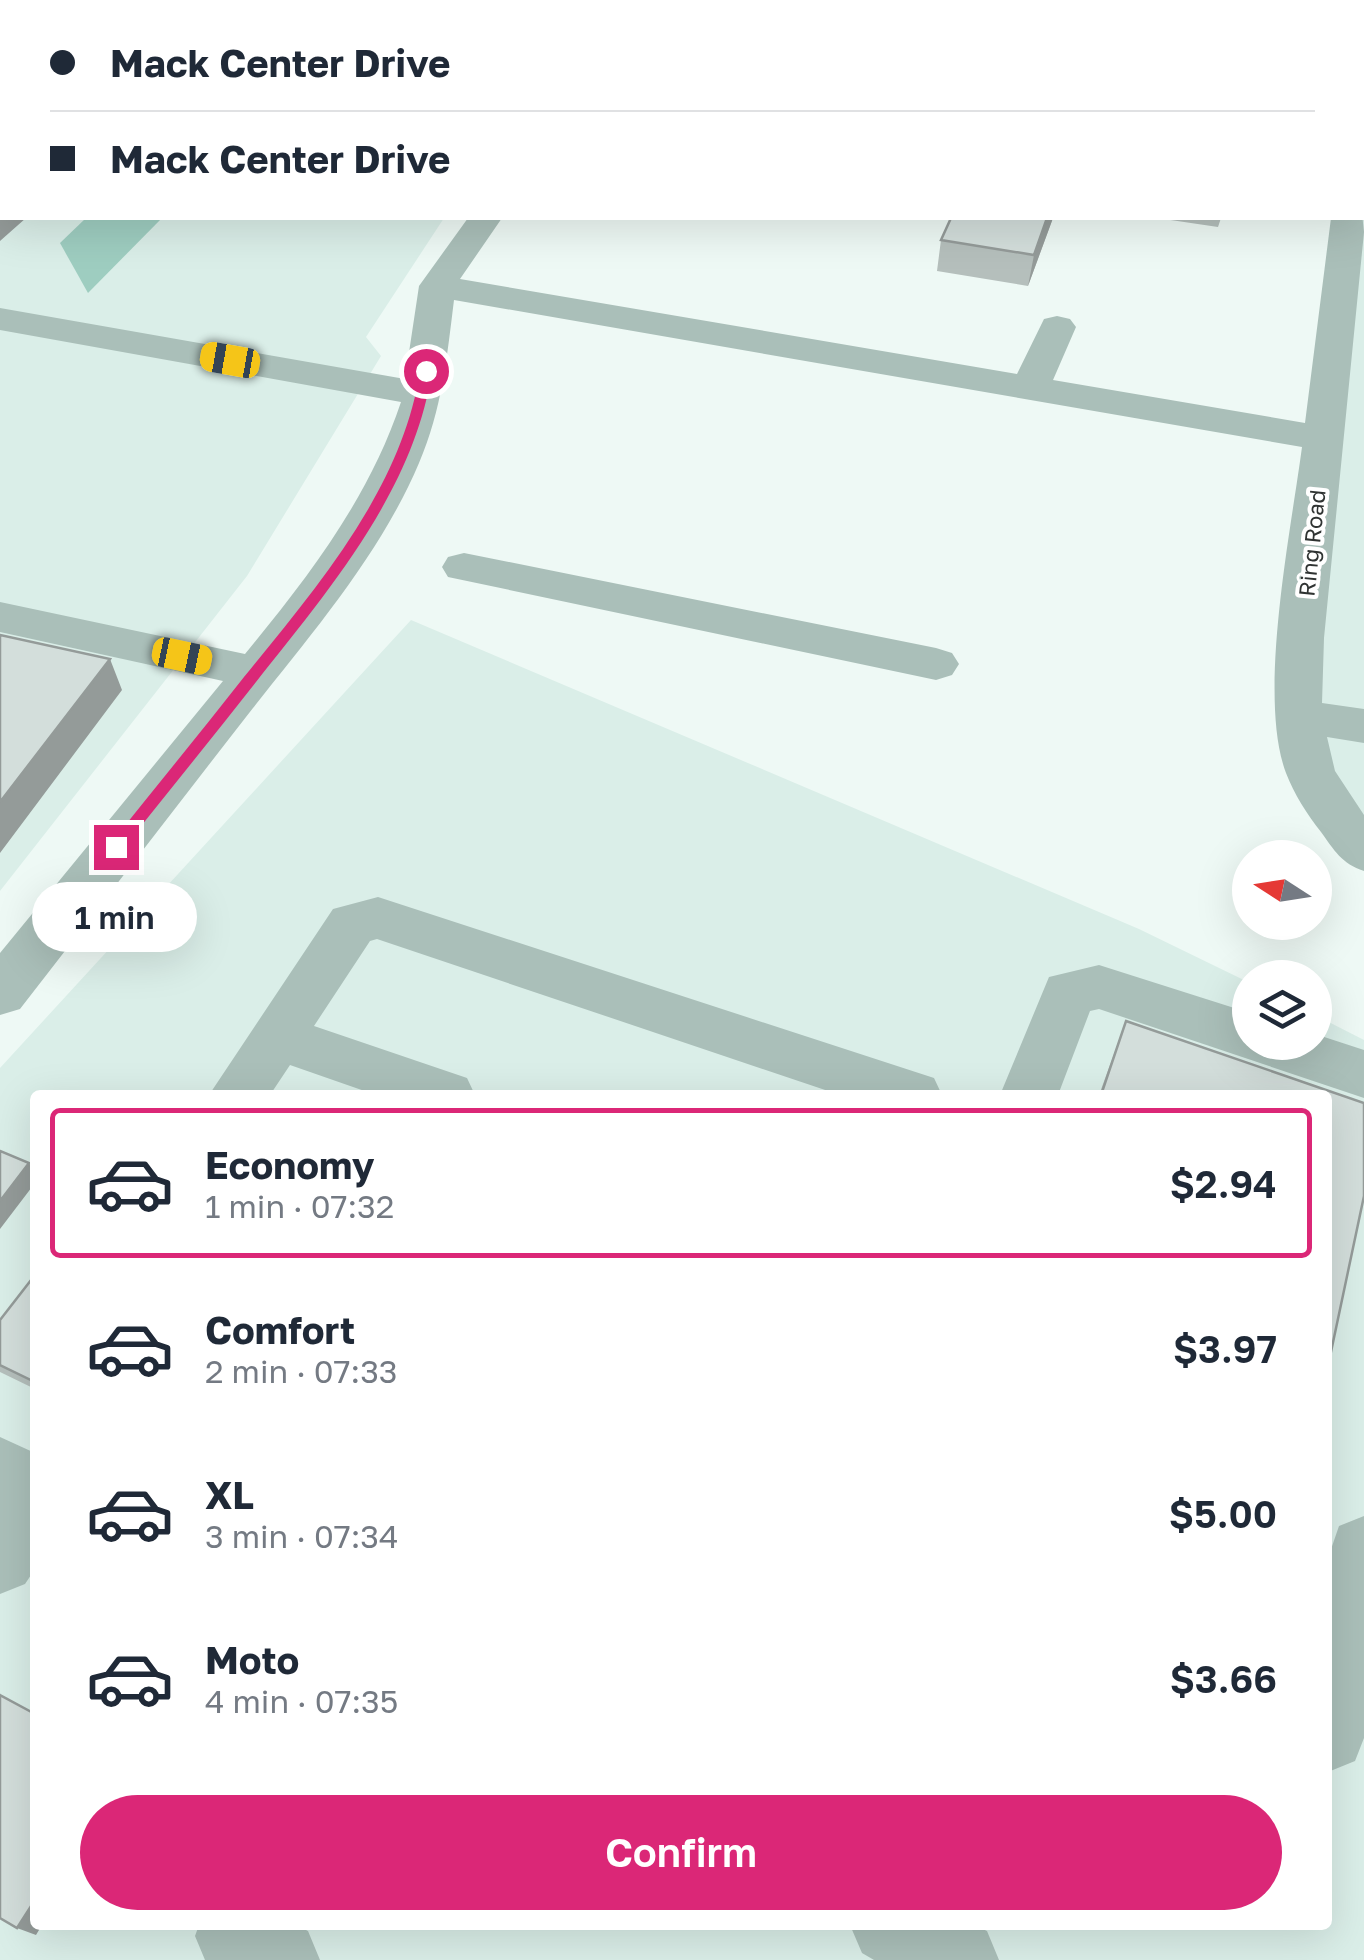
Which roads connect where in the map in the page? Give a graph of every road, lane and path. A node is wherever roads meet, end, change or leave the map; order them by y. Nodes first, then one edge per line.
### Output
1 (484, 220) edge
2 (1348, 220) edge
3 (436, 286) junction
4 (1352, 287) edge
5 (0, 319) edge
6 (1057, 327) dead end
7 (1030, 388) junction
8 (422, 394) junction
9 (1323, 438) junction
10 (464, 567) dead end
11 (0, 617) edge
12 (936, 664) dead end
13 (256, 672) junction
14 (1298, 716) junction
15 (1364, 726) edge
16 (1364, 852) edge
17 (0, 992) edge
18 (1232, 1030) edge
19 (277, 1037) junction
20 (1322, 1060) edge
21 (1364, 1074) edge
22 (241, 1090) edge
23 (431, 1090) edge
24 (898, 1090) edge
25 (1031, 1090) edge
26 (0, 1470) edge
27 (30, 1485) edge
28 (30, 1516) edge
29 (1364, 1550) edge
30 (0, 1559) edge
31 (1332, 1714) edge
32 (900, 1930) edge
33 (958, 1960) edge

1 - 3 street
2 - 4 street, Ring Road
3 - 7 street
3 - 8 street
4 - 9 street, Ring Road
5 - 8 street
6 - 7 street
7 - 9 street
8 - 13 street
9 - 14 street, Ring Road
10 - 12 street
11 - 13 street
13 - 17 street
14 - 15 street
14 - 16 street, Ring Road
18 - 25 street
19 - 22 street
19 - 23 street
19 - 24 street
20 - 21 street
26 - 27 street
28 - 30 street
29 - 31 street
32 - 33 street

